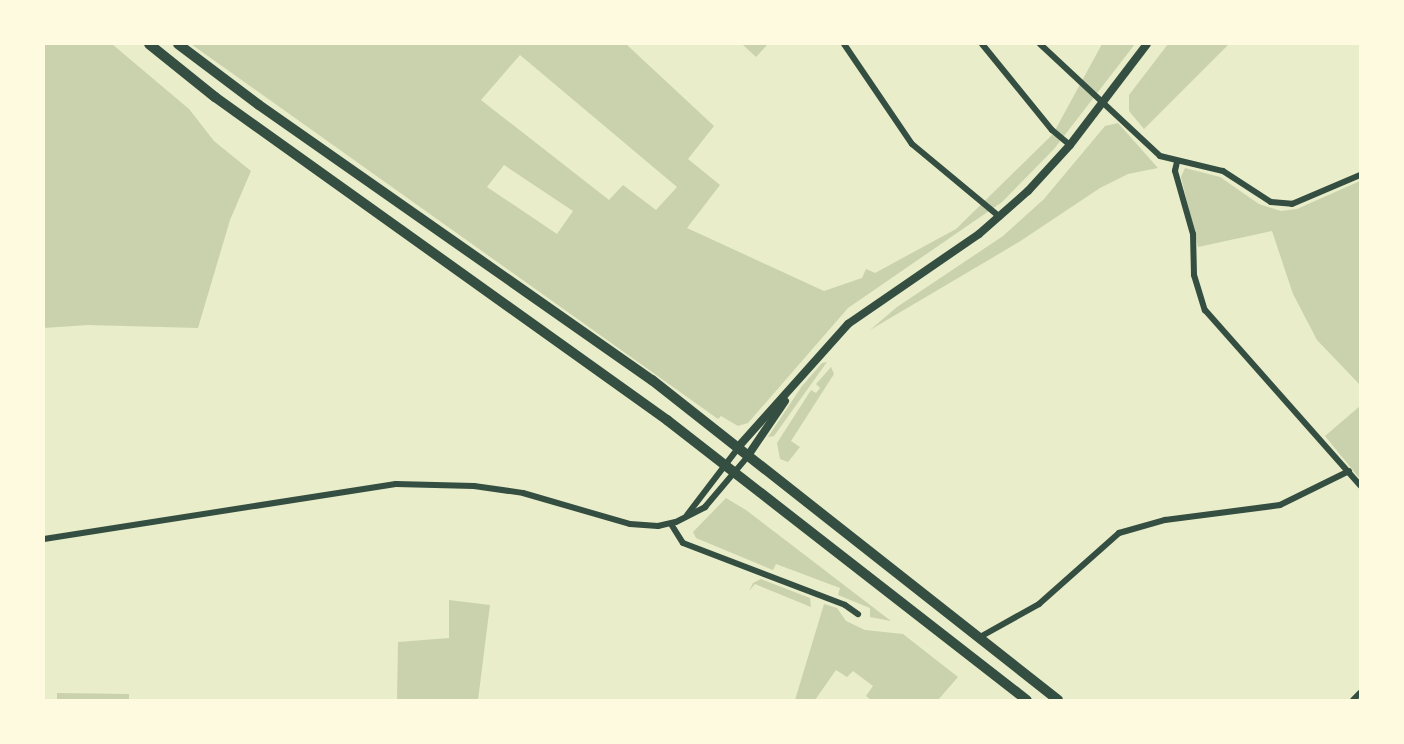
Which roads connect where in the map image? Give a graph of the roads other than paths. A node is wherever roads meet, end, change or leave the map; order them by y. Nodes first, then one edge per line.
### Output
1 (149, 44) edge
2 (178, 44) edge
3 (844, 44) edge
4 (982, 44) edge
5 (1040, 44) edge
6 (1147, 44) edge
7 (1104, 100) junction
8 (1070, 145) junction
9 (1177, 162) junction
10 (1360, 175) edge
11 (1000, 217) junction
12 (790, 393) junction
13 (739, 446) junction
14 (749, 454) junction
15 (724, 464) junction
16 (1349, 471) junction
17 (734, 472) junction
18 (1360, 485) edge
19 (687, 516) junction
20 (671, 524) junction
21 (44, 539) edge
22 (858, 614) dead end
23 (980, 637) junction
24 (1360, 693) edge
25 (1027, 700) edge
26 (1058, 700) edge
27 (1353, 700) edge

1 - 15 main road
2 - 13 main road
3 - 11 street
4 - 8 street
5 - 7 street
6 - 7 street
7 - 8 street
7 - 9 street
8 - 11 street
9 - 10 street
9 - 16 street
11 - 12 street
12 - 13 street
12 - 14 street
13 - 14 main road
13 - 15 street
14 - 17 street
14 - 23 main road
15 - 17 main road
15 - 19 street
16 - 18 street
16 - 23 street
17 - 19 street
17 - 25 main road
19 - 20 street
20 - 21 street
20 - 22 street
23 - 26 main road
24 - 27 street

